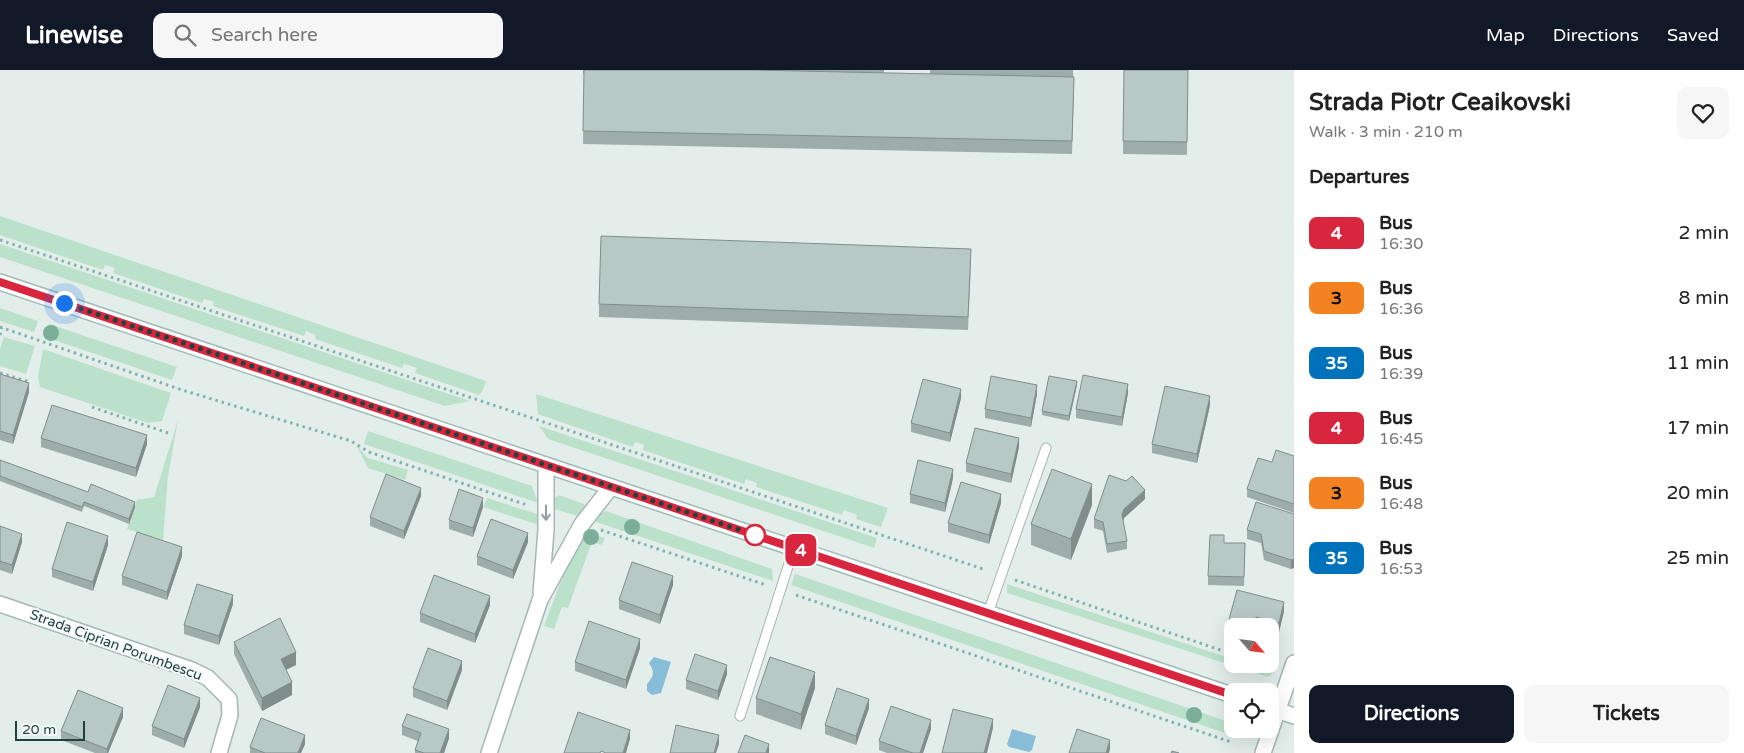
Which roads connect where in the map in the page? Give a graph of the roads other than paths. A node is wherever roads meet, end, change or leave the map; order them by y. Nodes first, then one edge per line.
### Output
1 (0, 282) edge
2 (1046, 448) dead end
3 (546, 465) junction
4 (611, 487) junction
5 (794, 548) junction
6 (540, 600) junction
7 (0, 604) edge
8 (988, 613) junction
9 (1294, 663) edge
10 (1224, 693) edge
11 (1279, 698) edge
12 (1279, 711) edge
13 (740, 716) dead end
14 (1294, 716) edge
15 (1267, 738) edge
16 (219, 753) edge
17 (489, 753) edge
18 (1263, 753) edge

1 - 3 main road
2 - 8 lane
3 - 4 main road
3 -> 6 main road
4 - 5 main road
4 - 6 main road
5 - 8 main road
5 - 13 lane
6 - 17 main road
7 - 16 main road, Strada Ciprian Porumbescu
8 - 10 main road
9 - 11 main road
12 - 14 main road
15 - 18 main road

